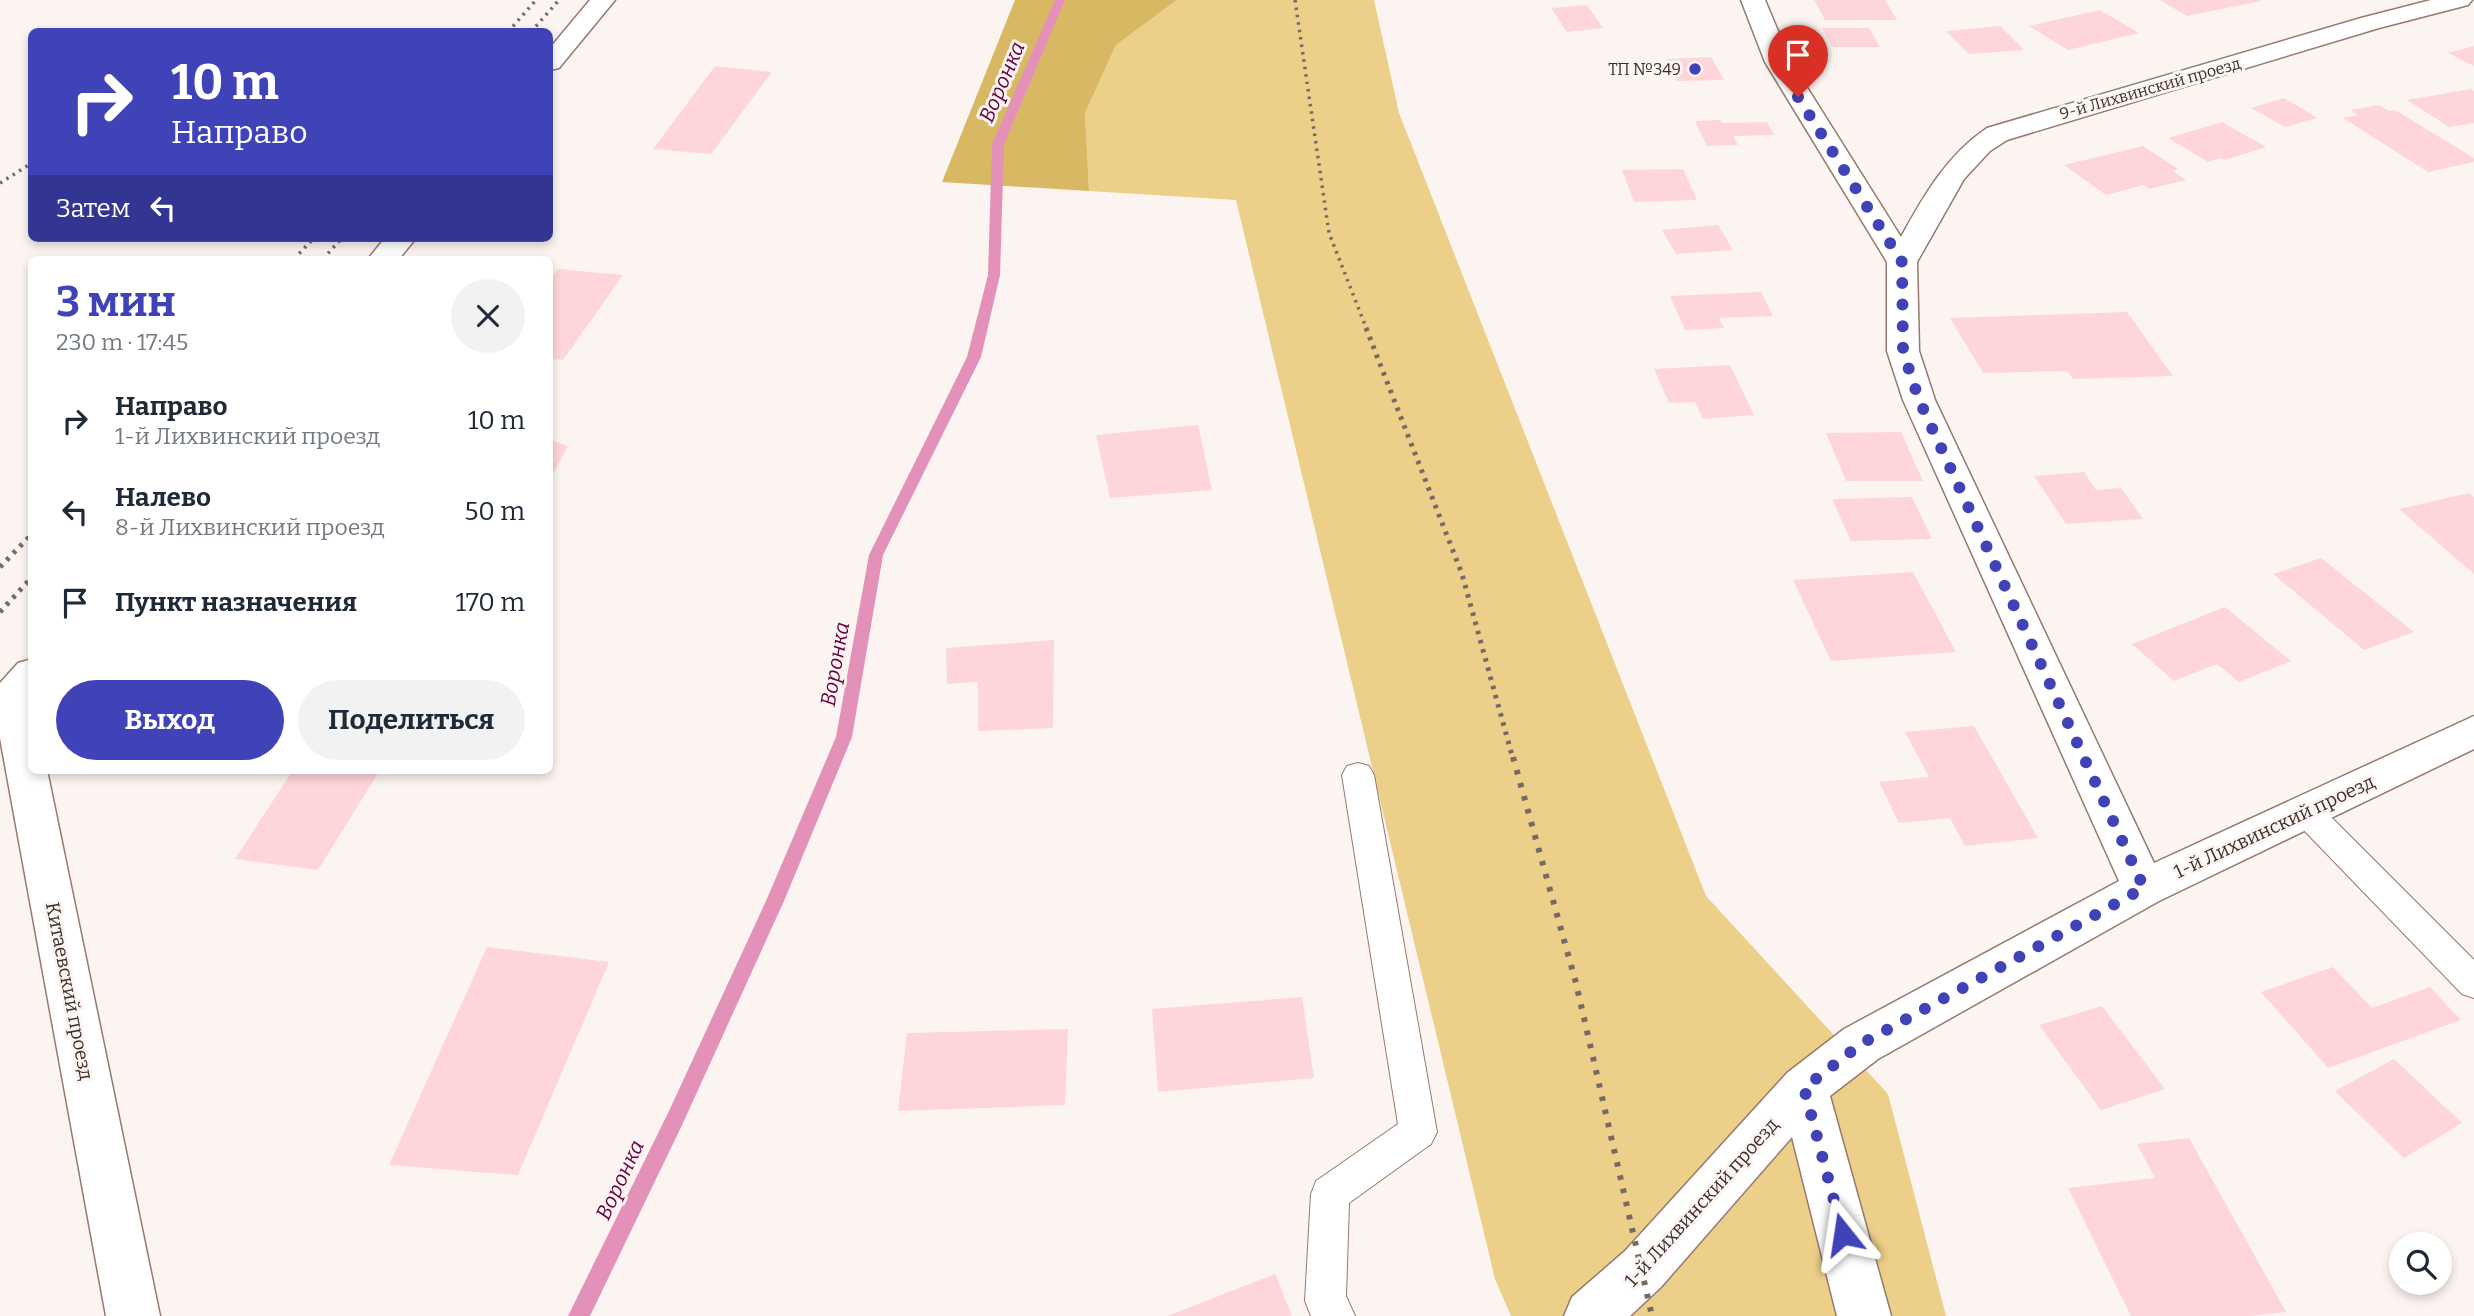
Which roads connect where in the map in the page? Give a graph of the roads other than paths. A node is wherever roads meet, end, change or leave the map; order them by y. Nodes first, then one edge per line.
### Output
1 (603, 0) edge
2 (1754, 0) edge
3 (2460, 0) edge
4 (553, 59) edge
5 (398, 242) edge
6 (386, 256) edge
7 (1902, 262) junction
8 (28, 678) edge
9 (2474, 731) edge
10 (1358, 775) dead end
11 (2305, 811) junction
12 (2144, 888) junction
13 (2474, 983) edge
14 (1804, 1088) junction
15 (133, 1316) edge
16 (1335, 1316) edge
17 (1591, 1316) edge
18 (1864, 1316) edge

1 - 4 street
2 - 7 street
3 - 7 street, 9-й Лихвинский проезд
5 - 6 street
7 - 12 street
8 - 15 street, Китаевский проезд
9 - 11 street, 1-й Лихвинский проезд
10 - 16 lane
11 - 12 street, 1-й Лихвинский проезд
11 - 13 lane
12 - 14 street, 1-й Лихвинский проезд
14 - 17 street, 1-й Лихвинский проезд
14 - 18 street

